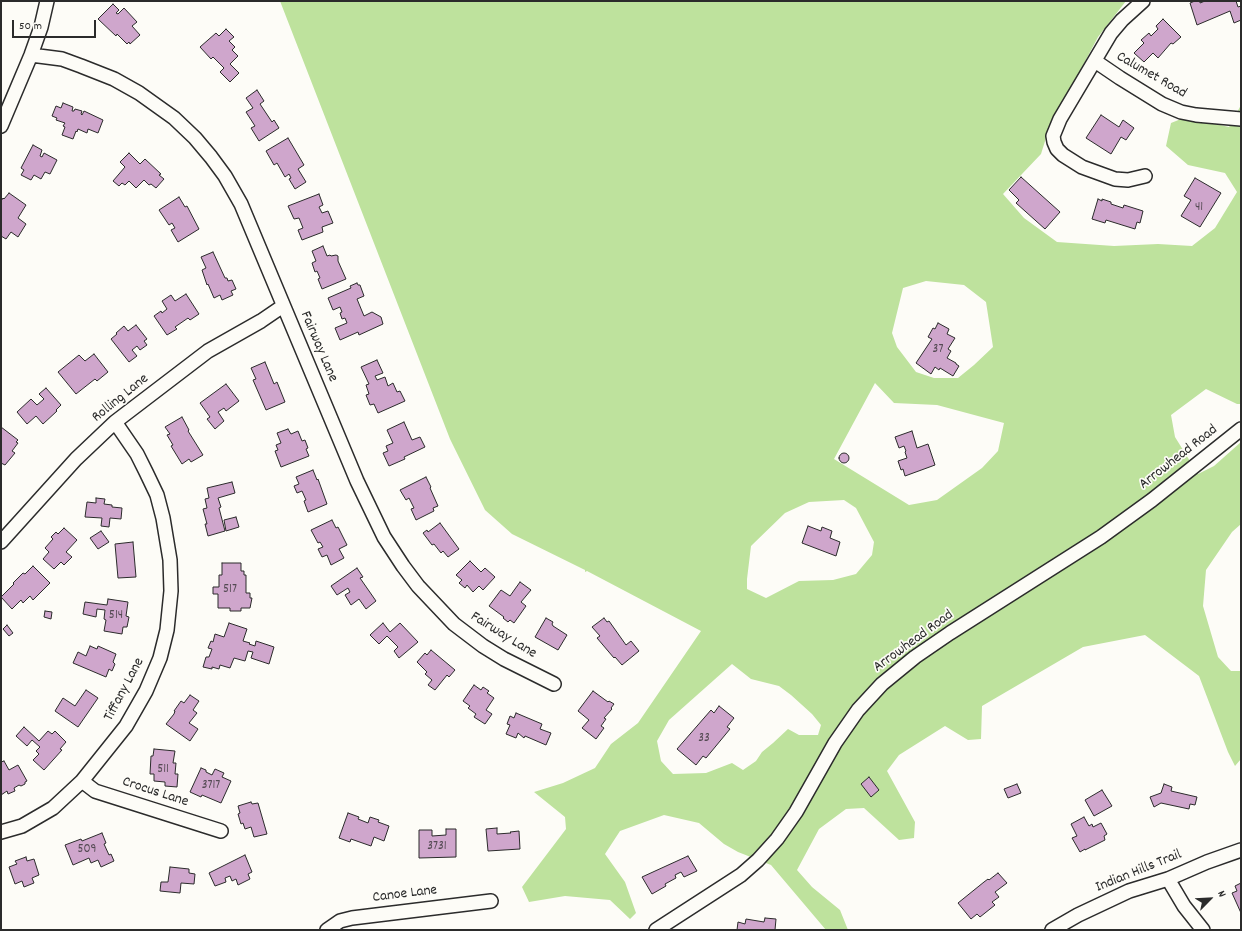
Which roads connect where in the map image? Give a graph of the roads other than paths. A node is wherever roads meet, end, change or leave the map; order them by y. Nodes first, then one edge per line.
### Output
1 (47, 1) edge
2 (1143, 1) edge
3 (31, 55) junction
4 (1095, 61) junction
5 (1241, 119) edge
6 (1, 126) edge
7 (1145, 176) dead end
8 (283, 306) junction
9 (115, 422) junction
10 (1241, 429) edge
11 (1, 542) edge
12 (554, 684) dead end
13 (82, 781) junction
14 (221, 831) dead end
15 (1, 832) edge
16 (1241, 850) edge
17 (1168, 879) junction
18 (491, 901) dead end
19 (327, 930) edge
20 (656, 930) edge
21 (1052, 930) edge
22 (1203, 930) edge

1 - 3 street
2 - 4 street, Calumet Road
3 - 6 street
3 - 8 street, Fairway Lane
4 - 5 street, Calumet Road
4 - 7 street, Calumet Road
8 - 9 street, Rolling Lane
8 - 12 street, Fairway Lane
9 - 11 street, Rolling Lane
9 - 13 street, Tiffany Lane
10 - 20 street, Arrowhead Road
13 - 14 street, Crocus Lane
13 - 15 street, Tiffany Lane
16 - 17 street, Indian Hills Trail
17 - 21 street, Indian Hills Trail
17 - 22 street
18 - 19 street, Canoe Lane

